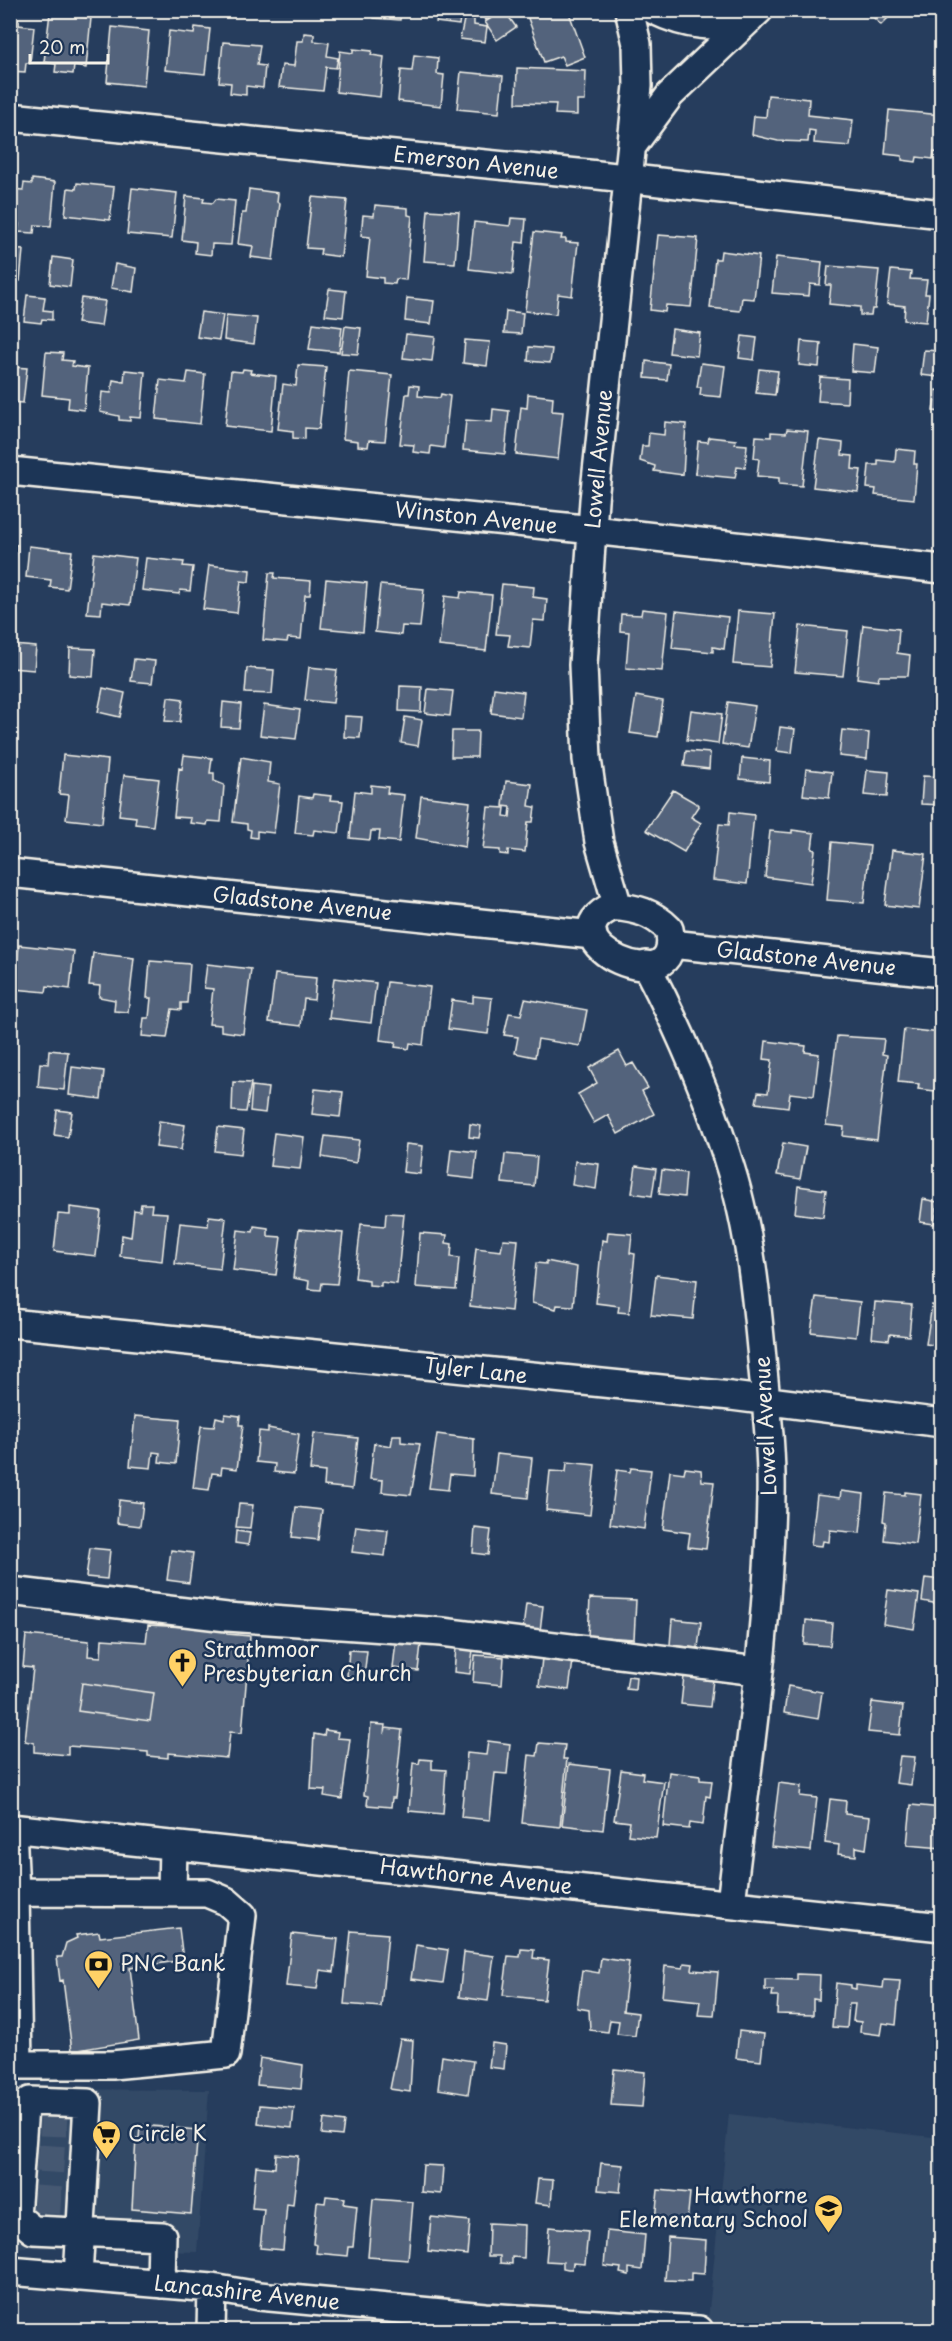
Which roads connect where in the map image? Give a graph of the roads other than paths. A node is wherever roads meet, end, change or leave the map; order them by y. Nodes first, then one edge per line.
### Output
1 (629, 10) edge
2 (654, 10) edge
3 (754, 15) edge
4 (10, 117) edge
5 (630, 148) junction
6 (627, 178) junction
7 (942, 214) edge
8 (10, 471) edge
9 (592, 530) junction
10 (942, 569) edge
11 (10, 873) edge
12 (618, 907) junction
13 (593, 936) junction
14 (671, 944) junction
15 (646, 965) junction
16 (942, 974) edge
17 (10, 1323) edge
18 (766, 1400) junction
19 (942, 1423) edge
20 (10, 1591) edge
21 (757, 1671) junction
22 (11, 1828) edge
23 (173, 1845) junction
24 (15, 1892) junction
25 (172, 1892) junction
26 (731, 1904) junction
27 (942, 1926) edge
28 (14, 2041) edge
29 (24, 2115) edge
30 (19, 2202) edge
31 (80, 2230) junction
32 (10, 2271) edge
33 (78, 2277) junction
34 (161, 2284) junction
35 (212, 2288) junction
36 (485, 2324) edge
37 (211, 2331) edge
38 (699, 2331) edge

1 - 5 street, Lowell Avenue
2 - 3 street
3 - 5 street
4 - 6 street, Emerson Avenue
5 - 6 street, Lowell Avenue
6 - 7 street, Emerson Avenue
6 - 9 street, Lowell Avenue
8 - 9 street, Winston Avenue
9 - 10 street, Winston Avenue
9 - 12 street, Lowell Avenue
11 - 13 street, Gladstone Avenue
12 - 13 street
12 - 14 street
13 - 15 street
14 - 15 street
14 - 16 street, Gladstone Avenue
15 - 18 street, Lowell Avenue
17 - 18 street, Tyler Lane
18 - 19 street, Tyler Lane
18 - 21 street, Lowell Avenue
20 - 21 street
21 - 26 street, Lowell Avenue
22 - 23 street, Hawthorne Avenue
22 - 24 street
23 - 25 street
23 - 26 street, Hawthorne Avenue
24 - 25 street
24 - 28 street
25 - 28 street
26 - 27 street, Hawthorne Avenue
29 - 30 street
29 - 31 street
30 - 31 street
31 - 33 street
31 - 34 street
32 - 33 street, Lancashire Avenue
33 - 34 street, Lancashire Avenue
34 - 35 street, Lancashire Avenue
35 - 36 street, Lancashire Avenue
35 - 37 street
36 - 38 street, Lancashire Avenue

